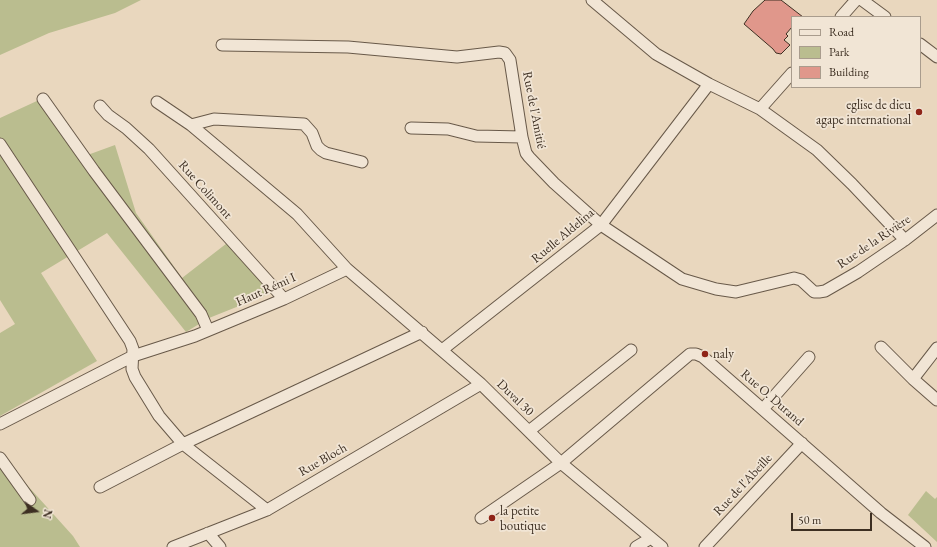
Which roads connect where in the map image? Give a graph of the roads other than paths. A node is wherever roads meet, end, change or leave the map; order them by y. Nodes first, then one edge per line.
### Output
1 (592, 0) edge
2 (856, 0) edge
3 (862, 0) edge
4 (842, 16) edge
5 (884, 16) edge
6 (222, 45) dead end
7 (921, 45) edge
8 (937, 56) edge
9 (791, 74) edge
10 (709, 84) junction
11 (43, 99) dead end
12 (157, 102) dead end
13 (100, 106) dead end
14 (760, 109) junction
15 (191, 125) junction
16 (411, 128) dead end
17 (522, 137) junction
18 (0, 144) edge
19 (362, 162) dead end
20 (937, 214) edge
21 (601, 225) junction
22 (905, 240) junction
23 (347, 269) junction
24 (825, 291) joint
25 (284, 299) junction
26 (208, 330) junction
27 (422, 332) junction
28 (881, 347) dead end
29 (937, 348) edge
30 (442, 350) junction
31 (631, 350) dead end
32 (133, 356) junction
33 (809, 357) dead end
34 (913, 379) junction
35 (481, 384) junction
36 (937, 400) edge
37 (763, 409) junction
38 (0, 424) edge
39 (529, 431) junction
40 (802, 443) junction
41 (183, 444) junction
42 (0, 458) edge
43 (561, 463) junction
44 (100, 487) dead end
45 (30, 500) dead end
46 (267, 510) junction
47 (481, 518) dead end
48 (208, 533) junction
49 (651, 538) junction
50 (173, 547) edge
51 (220, 547) edge
52 (636, 547) edge
53 (662, 547) edge
54 (705, 547) edge
55 (925, 547) edge

1 - 10 street
2 - 4 street
3 - 5 street
6 - 17 street, Rue de l'Amitié
7 - 8 street
9 - 14 street
10 - 14 street
10 - 21 street, Ruelle Aldelina
11 - 26 street
12 - 15 street, Duval 30
13 - 25 street, Rue Colimont
14 - 22 street
15 - 19 street
15 - 23 street, Duval 30
16 - 17 street
17 - 21 street, Rue de l'Amitié
18 - 32 street
20 - 22 street, Rue de la Rivière
21 - 24 street, Rue de l'Amitié
21 - 30 street, Ruelle Aldelina
22 - 24 street, Rue de la Rivière
23 - 25 street, Haut Rémi I
23 - 27 street, Duval 30
25 - 26 street, Haut Rémi I
26 - 32 street, Haut Rémi I
27 - 30 street, Duval 30
27 - 41 street
28 - 34 street
29 - 34 street
30 - 35 street, Duval 30
31 - 39 street
32 - 38 street, Haut Rémi I
32 - 41 street
33 - 37 street
34 - 36 street
35 - 39 street, Duval 30
35 - 46 street, Rue Bloch
37 - 40 street, Rue O. Durand
37 - 43 street, Rue O. Durand
39 - 43 street, Duval 30
40 - 54 street, Rue de l'Abeille
40 - 55 street, Rue O. Durand
41 - 44 street
41 - 46 street
42 - 45 street
43 - 47 street
43 - 49 street, Duval 30
46 - 48 street, Rue Bloch
48 - 50 street, Rue Bloch
48 - 51 street
49 - 52 street
49 - 53 street, Duval 30

